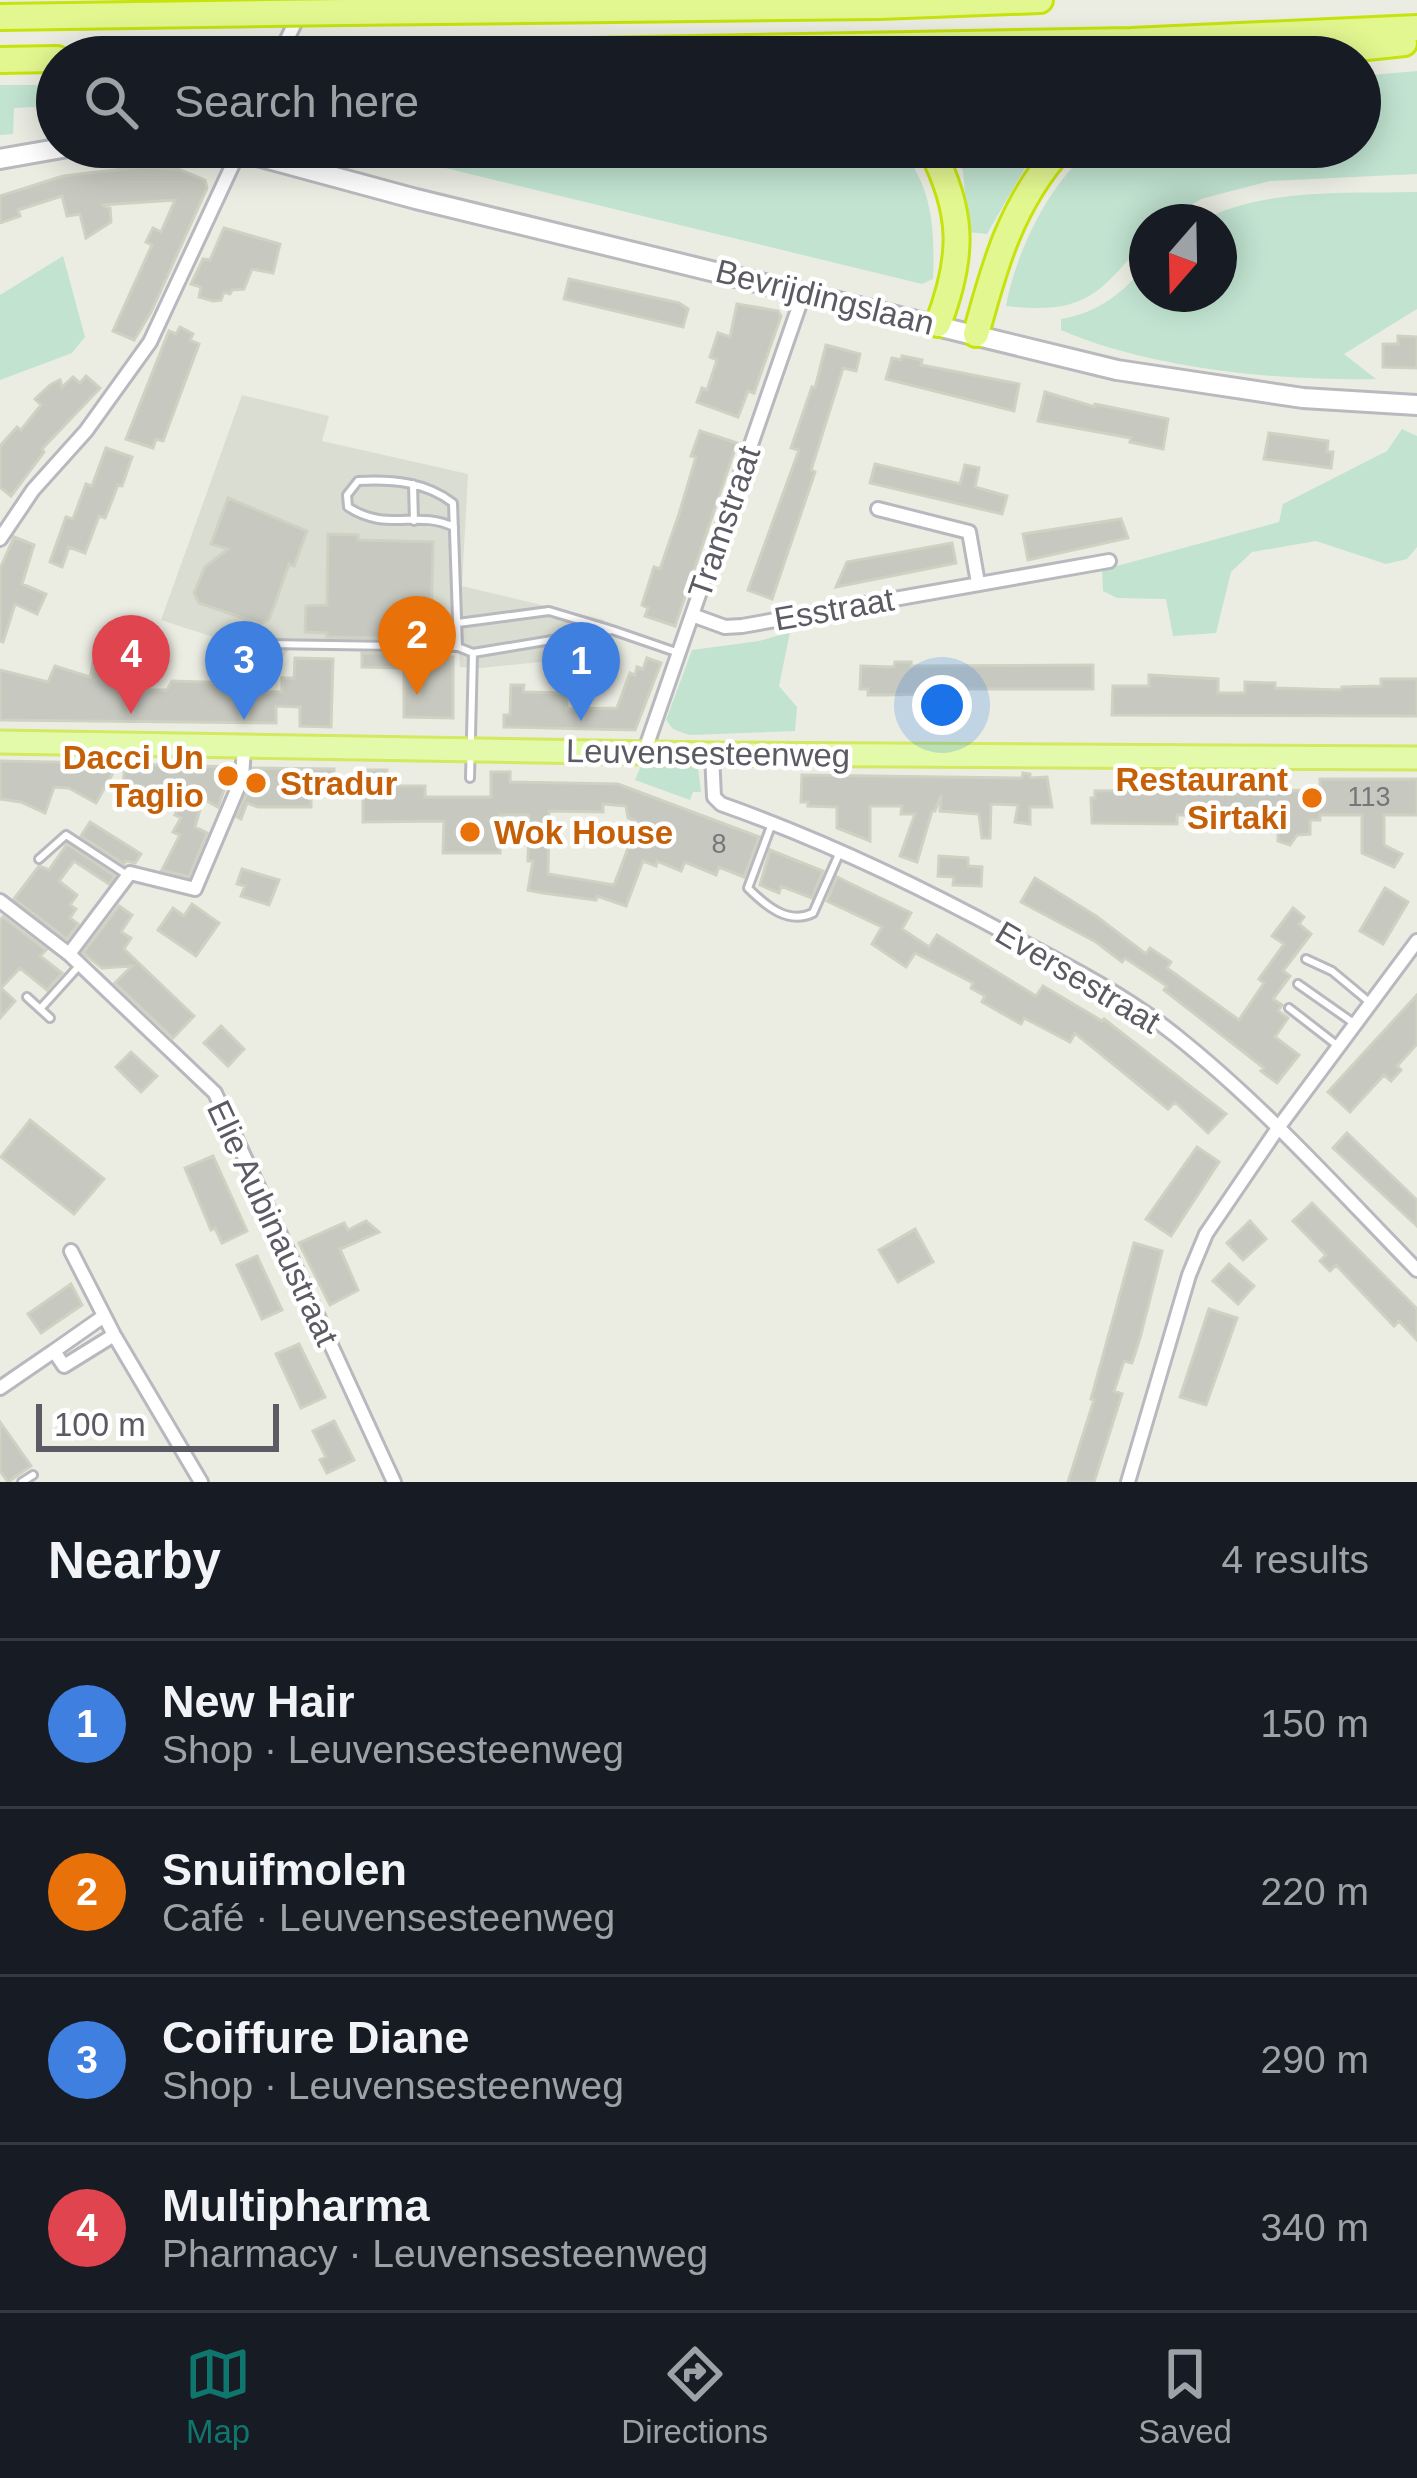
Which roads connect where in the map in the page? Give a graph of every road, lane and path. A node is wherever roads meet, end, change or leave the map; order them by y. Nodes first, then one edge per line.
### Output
1 (306, 0) edge
2 (1040, 0) edge
3 (0, 16) edge
4 (1417, 28) edge
5 (289, 36) edge
6 (1241, 36) edge
7 (1417, 42) edge
8 (1381, 46) edge
9 (36, 59) edge
10 (0, 60) edge
11 (36, 153) edge
12 (0, 159) edge
13 (227, 168) edge
14 (305, 168) edge
15 (939, 168) edge
16 (1044, 168) edge
17 (805, 292) junction
18 (938, 324) junction
19 (976, 334) junction
20 (1417, 405) edge
21 (413, 484) junction
22 (878, 509) dead end
23 (414, 521) junction
24 (454, 526) junction
25 (0, 539) edge
26 (1109, 561) dead end
27 (978, 583) junction
28 (692, 615) junction
29 (458, 623) junction
30 (612, 629) junction
31 (267, 644) dead end
32 (458, 647) junction
33 (473, 653) junction
34 (678, 653) junction
35 (0, 742) edge
36 (244, 747) junction
37 (472, 749) junction
38 (644, 753) junction
39 (712, 754) junction
40 (1417, 758) edge
41 (470, 778) dead end
42 (772, 822) junction
43 (841, 849) junction
44 (39, 859) dead end
45 (128, 875) junction
46 (0, 901) edge
47 (1417, 941) edge
48 (69, 954) junction
49 (1306, 959) dead end
50 (80, 965) junction
51 (1298, 984) dead end
52 (27, 997) dead end
53 (1371, 1004) junction
54 (1289, 1008) dead end
55 (40, 1009) junction
56 (50, 1018) dead end
57 (1354, 1024) junction
58 (1338, 1046) junction
59 (1278, 1128) junction
60 (71, 1251) dead end
61 (1417, 1270) edge
62 (104, 1316) junction
63 (114, 1335) junction
64 (54, 1351) junction
65 (0, 1388) edge
66 (33, 1474) dead end
67 (22, 1482) edge
68 (200, 1482) edge
69 (394, 1482) edge
70 (1127, 1482) edge

1 - 5 street
2 - 3 highway, bridge
4 - 6 highway
7 - 8 highway
9 - 10 highway
11 - 12 street
13 - 25 street
14 - 17 street, Bevrijdingslaan
15 - 18 highway
16 - 19 highway
17 - 18 street, Bevrijdingslaan
17 - 28 street, Tramstraat
18 - 19 street, Bevrijdingslaan
19 - 20 street, Bevrijdingslaan
21 - 23 lane
21 - 23 lane
21 - 24 lane
22 - 27 street
23 - 24 lane
24 - 29 lane
26 - 27 street, Esstraat
27 - 28 street, Esstraat
28 - 34 street, Tramstraat
29 - 30 lane
29 - 32 lane
30 - 33 lane
30 - 34 lane
31 - 32 lane
32 - 33 lane
33 - 37 lane
34 - 38 street, Tramstraat
35 - 36 main road, Leuvensesteenweg
36 - 37 main road, Leuvensesteenweg
36 - 45 street
37 - 38 main road, Leuvensesteenweg
37 - 41 lane
38 - 39 main road, Leuvensesteenweg
39 - 40 main road, Leuvensesteenweg
39 - 42 street, Eversestraat
42 - 43 street, Eversestraat
42 - 43 lane
43 - 59 street, Eversestraat
44 - 45 lane
45 - 48 street
46 - 48 street, Elie Aubinaustraat
47 - 53 street
48 - 50 street, Elie Aubinaustraat
49 - 53 lane
50 - 55 lane
50 - 69 street, Elie Aubinaustraat
51 - 57 lane
52 - 55 lane
53 - 57 street
54 - 58 lane
55 - 56 lane
57 - 58 street
58 - 59 street
59 - 61 street, Eversestraat
59 - 70 street
60 - 62 street
62 - 63 street
62 - 64 street
63 - 64 street
63 - 68 street
64 - 65 street
66 - 67 lane

